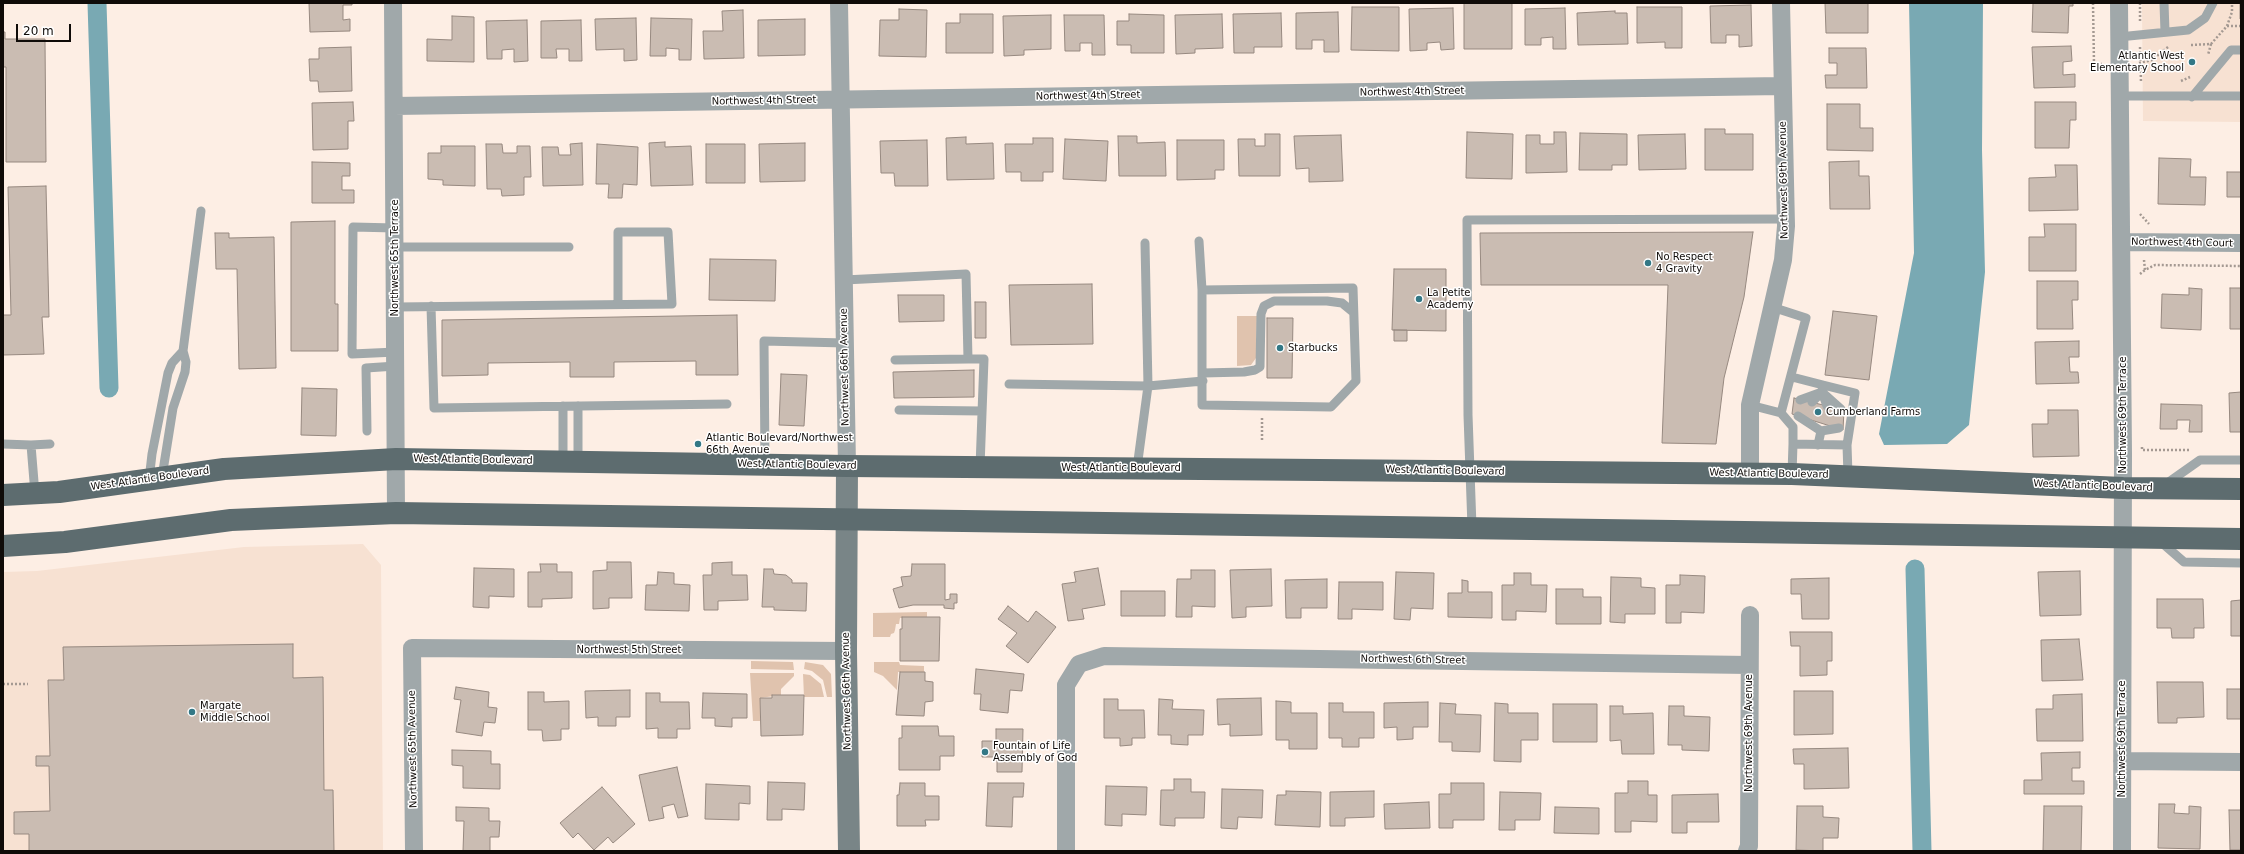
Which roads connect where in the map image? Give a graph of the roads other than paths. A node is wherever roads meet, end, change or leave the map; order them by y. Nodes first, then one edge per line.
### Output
1 (393, 3) edge
2 (839, 3) edge
3 (1781, 3) edge
4 (2119, 3) edge
5 (2164, 3) edge
6 (2213, 3) edge
7 (2165, 32) junction
8 (2120, 37) junction
9 (2241, 50) edge
10 (1782, 86) junction
11 (2120, 96) junction
12 (2241, 96) edge
13 (2192, 97) junction
14 (840, 100) junction
15 (394, 106) junction
16 (201, 210) dead end
17 (1786, 219) junction
18 (395, 228) junction
19 (1199, 241) dead end
20 (2122, 242) junction
21 (1144, 243) dead end
22 (2241, 243) edge
23 (395, 247) junction
24 (569, 247) dead end
25 (844, 280) junction
26 (1202, 290) junction
27 (618, 304) junction
28 (431, 306) junction
29 (396, 307) junction
30 (1772, 307) junction
31 (1354, 312) junction
32 (845, 343) junction
33 (183, 351) junction
34 (396, 359) junction
35 (968, 359) junction
36 (895, 360) dead end
37 (1203, 377) junction
38 (1792, 377) junction
39 (1009, 384) dead end
40 (1148, 386) junction
41 (1823, 389) junction
42 (1800, 400) dead end
43 (1812, 402) dead end
44 (727, 404) dead end
45 (1750, 405) junction
46 (563, 406) junction
47 (578, 406) junction
48 (1827, 406) dead end
49 (1840, 409) dead end
50 (899, 410) dead end
51 (982, 411) junction
52 (1782, 413) junction
53 (1798, 416) dead end
54 (1811, 420) dead end
55 (1824, 428) junction
56 (1839, 428) dead end
57 (367, 431) dead end
58 (3, 444) edge
59 (50, 444) dead end
60 (1793, 444) junction
61 (31, 445) junction
62 (1818, 445) junction
63 (1847, 445) junction
64 (396, 459) junction
65 (2241, 460) edge
66 (570, 461) junction
67 (764, 465) junction
68 (847, 466) junction
69 (980, 467) junction
70 (1137, 468) junction
71 (1471, 471) junction
72 (1750, 474) junction
73 (1792, 474) junction
74 (1848, 475) junction
75 (155, 479) junction
76 (2123, 488) junction
77 (2159, 488) junction
78 (2241, 489) edge
79 (35, 494) junction
80 (3, 495) edge
81 (396, 513) junction
82 (846, 519) junction
83 (1472, 527) junction
84 (2121, 538) junction
85 (2157, 538) junction
86 (2241, 538) edge
87 (3, 546) edge
88 (2241, 563) edge
89 (1750, 615) dead end
90 (412, 648) joint
91 (846, 651) junction
92 (1748, 665) junction
93 (2122, 761) junction
94 (2241, 762) edge
95 (414, 851) edge
96 (850, 851) edge
97 (1066, 851) edge
98 (1747, 851) edge
99 (2122, 851) edge

1 - 15 street, Northwest 65th Terrace
2 - 14 street, Northwest 66th Avenue
3 - 10 street, Northwest 69th Avenue
4 - 8 street, Northwest 69th Terrace
5 - 7 lane
6 - 7 lane
7 - 8 lane
8 - 11 street, Northwest 69th Terrace
9 - 13 lane
10 - 14 street, Northwest 4th Street
10 - 17 street, Northwest 69th Avenue
11 - 13 lane
11 - 20 street, Northwest 69th Terrace
12 - 13 lane
14 - 15 street, Northwest 4th Street
14 - 25 street, Northwest 66th Avenue
15 - 18 street, Northwest 65th Terrace
16 - 33 lane
17 - 30 street, Northwest 69th Avenue
17 - 71 lane
18 - 23 street, Northwest 65th Terrace
18 - 34 lane
19 - 26 lane
20 - 22 street, Northwest 4th Court
20 - 76 street, Northwest 69th Terrace
21 - 40 lane
23 - 24 lane
23 - 29 street, Northwest 65th Terrace
25 - 32 street, Northwest 66th Avenue
25 - 35 lane
26 - 31 lane
26 - 37 lane
27 - 27 lane
27 - 28 lane
28 - 29 lane
28 - 46 lane
29 - 34 street, Northwest 65th Terrace
30 - 38 lane
30 - 45 street, Northwest 69th Avenue
31 - 37 lane
31 - 37 lane
32 - 67 lane
32 - 68 street, Northwest 66th Avenue
33 - 75 lane
33 - 75 lane
34 - 57 lane
34 - 64 street, Northwest 65th Terrace
35 - 36 lane
35 - 51 lane
37 - 40 lane
38 - 41 lane
38 - 52 lane
39 - 40 lane
40 - 70 lane
41 - 42 lane
41 - 43 lane
41 - 48 lane
41 - 49 lane
41 - 63 lane
44 - 47 lane
45 - 52 lane
45 - 72 street, Northwest 69th Avenue
46 - 47 lane
46 - 66 lane
47 - 66 lane
50 - 51 lane
51 - 69 lane
52 - 60 lane
53 - 55 lane
54 - 55 lane
55 - 56 lane
55 - 62 lane
58 - 61 lane
59 - 61 lane
60 - 62 lane
60 - 73 lane
61 - 79 lane
62 - 63 lane
63 - 74 lane
64 - 66 main road, West Atlantic Boulevard
64 - 75 main road, West Atlantic Boulevard
64 - 81 street, Northwest 65th Terrace
65 - 77 lane
66 - 67 main road, West Atlantic Boulevard
67 - 68 main road, West Atlantic Boulevard
68 - 69 main road, West Atlantic Boulevard
68 - 82 street, Northwest 66th Avenue
69 - 70 main road, West Atlantic Boulevard
70 - 71 main road, West Atlantic Boulevard
71 - 72 main road, West Atlantic Boulevard
71 - 83 lane
72 - 73 main road, West Atlantic Boulevard
73 - 74 main road, West Atlantic Boulevard
74 - 76 main road, West Atlantic Boulevard
75 - 79 main road, West Atlantic Boulevard
76 - 77 main road, West Atlantic Boulevard
76 - 84 street, Northwest 69th Terrace
77 - 78 main road, West Atlantic Boulevard
79 - 80 main road, West Atlantic Boulevard
81 - 82 main road
81 - 87 main road
82 - 83 main road
82 - 91 street, Northwest 66th Avenue
83 - 84 main road
84 - 85 main road
84 - 93 street, Northwest 69th Terrace
85 - 86 main road
85 - 88 lane
89 - 92 street, Northwest 69th Avenue
90 - 91 street, Northwest 5th Street
90 - 95 street, Northwest 65th Avenue
91 - 96 street, Northwest 66th Avenue
92 - 97 street, Northwest 6th Street
92 - 98 street, Northwest 69th Avenue
93 - 94 street
93 - 99 street, Northwest 69th Terrace

